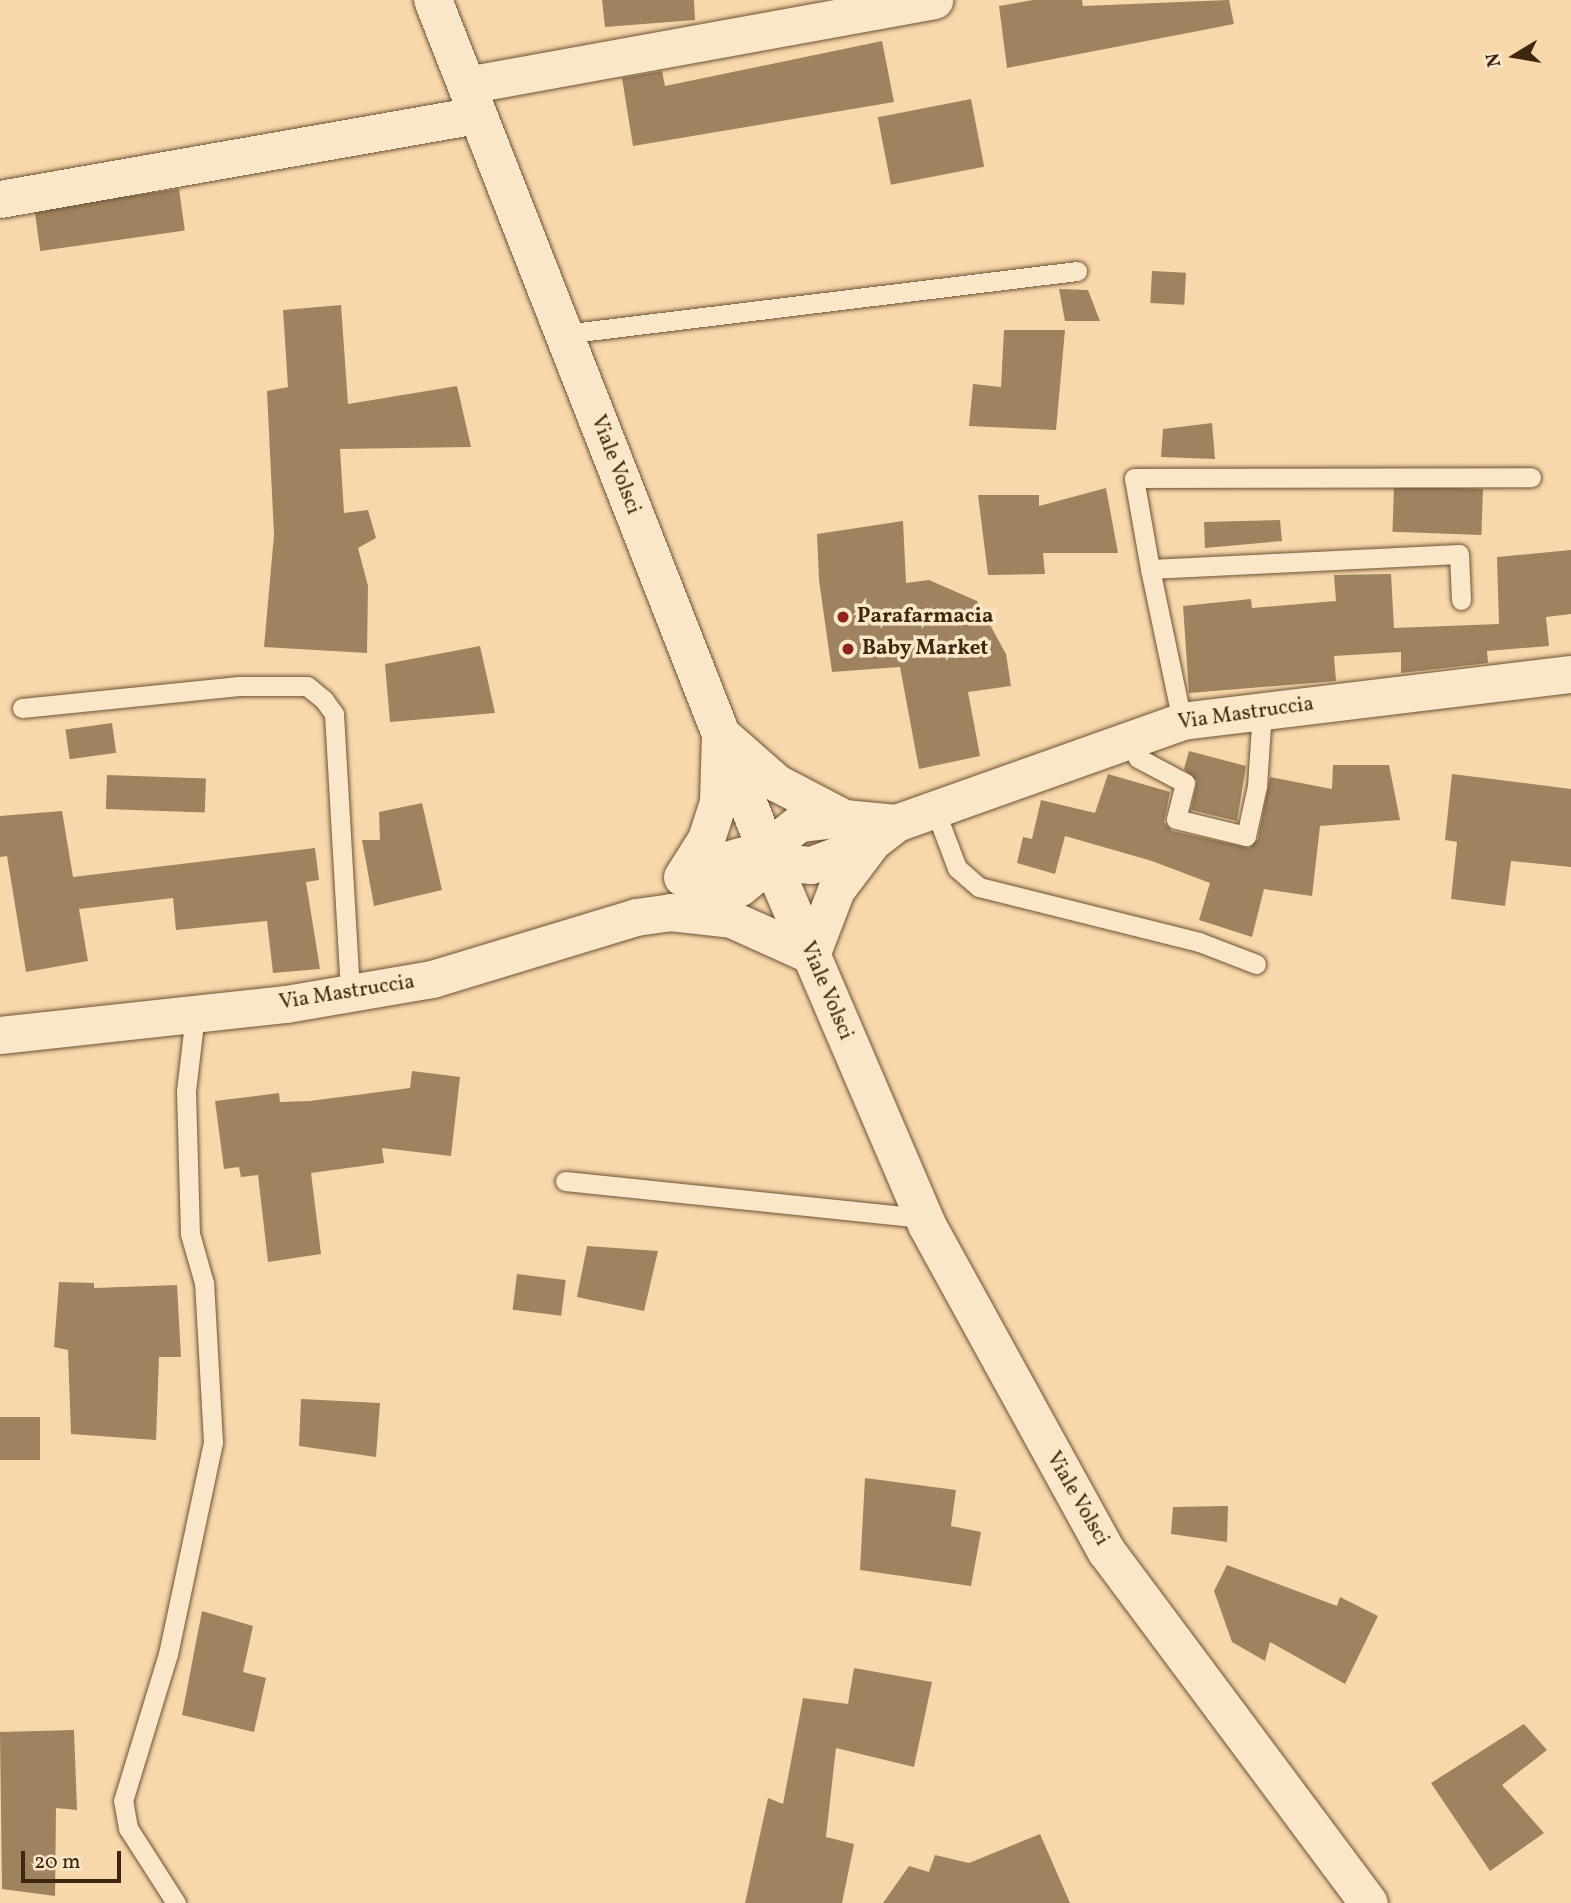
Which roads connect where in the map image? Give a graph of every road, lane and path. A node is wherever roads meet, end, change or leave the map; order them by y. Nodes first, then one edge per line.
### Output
1 (433, 0) edge
2 (934, 0) edge
3 (473, 100) junction
4 (0, 199) edge
5 (1077, 271) dead end
6 (564, 334) junction
7 (1531, 477) dead end
8 (1150, 569) junction
9 (1461, 600) dead end
10 (1571, 674) edge
11 (22, 708) dead end
12 (1262, 711) junction
13 (1182, 721) junction
14 (720, 733) junction
15 (1128, 737) junction
16 (935, 810) junction
17 (844, 818) junction
18 (883, 833) junction
19 (769, 855) junction
20 (689, 870) junction
21 (686, 911) junction
22 (636, 917) junction
23 (811, 955) junction
24 (1256, 964) dead end
25 (350, 993) junction
26 (195, 1014) junction
27 (0, 1035) edge
28 (565, 1181) dead end
29 (925, 1218) junction
30 (176, 1903) edge
31 (1368, 1903) edge

1 - 3 main road, Viale Volsci
2 - 3 street
3 - 4 street
3 - 6 main road, Viale Volsci
5 - 6 lane
6 - 14 main road, Viale Volsci
7 - 8 lane
8 - 9 lane
8 - 13 lane
10 - 12 street, Via Mastruccia
11 - 25 lane
12 - 13 street, Via Mastruccia
12 - 15 lane
13 - 15 street, Via Mastruccia
14 - 17 street
14 - 19 main road, Viale Volsci
14 - 20 street
15 - 16 street, Via Mastruccia
16 - 18 street, Via Mastruccia
16 - 24 lane
17 - 18 street
17 - 19 street
18 - 19 street, Via Mastruccia
18 - 23 street
19 - 20 street
19 - 21 street
19 - 23 main road, Viale Volsci
20 - 22 street
21 - 22 street, Via Mastruccia
21 - 23 street
22 - 25 street, Via Mastruccia
23 - 29 main road, Viale Volsci
25 - 26 street, Via Mastruccia
26 - 27 street, Via Mastruccia
26 - 30 lane
28 - 29 lane
29 - 31 main road, Viale Volsci

